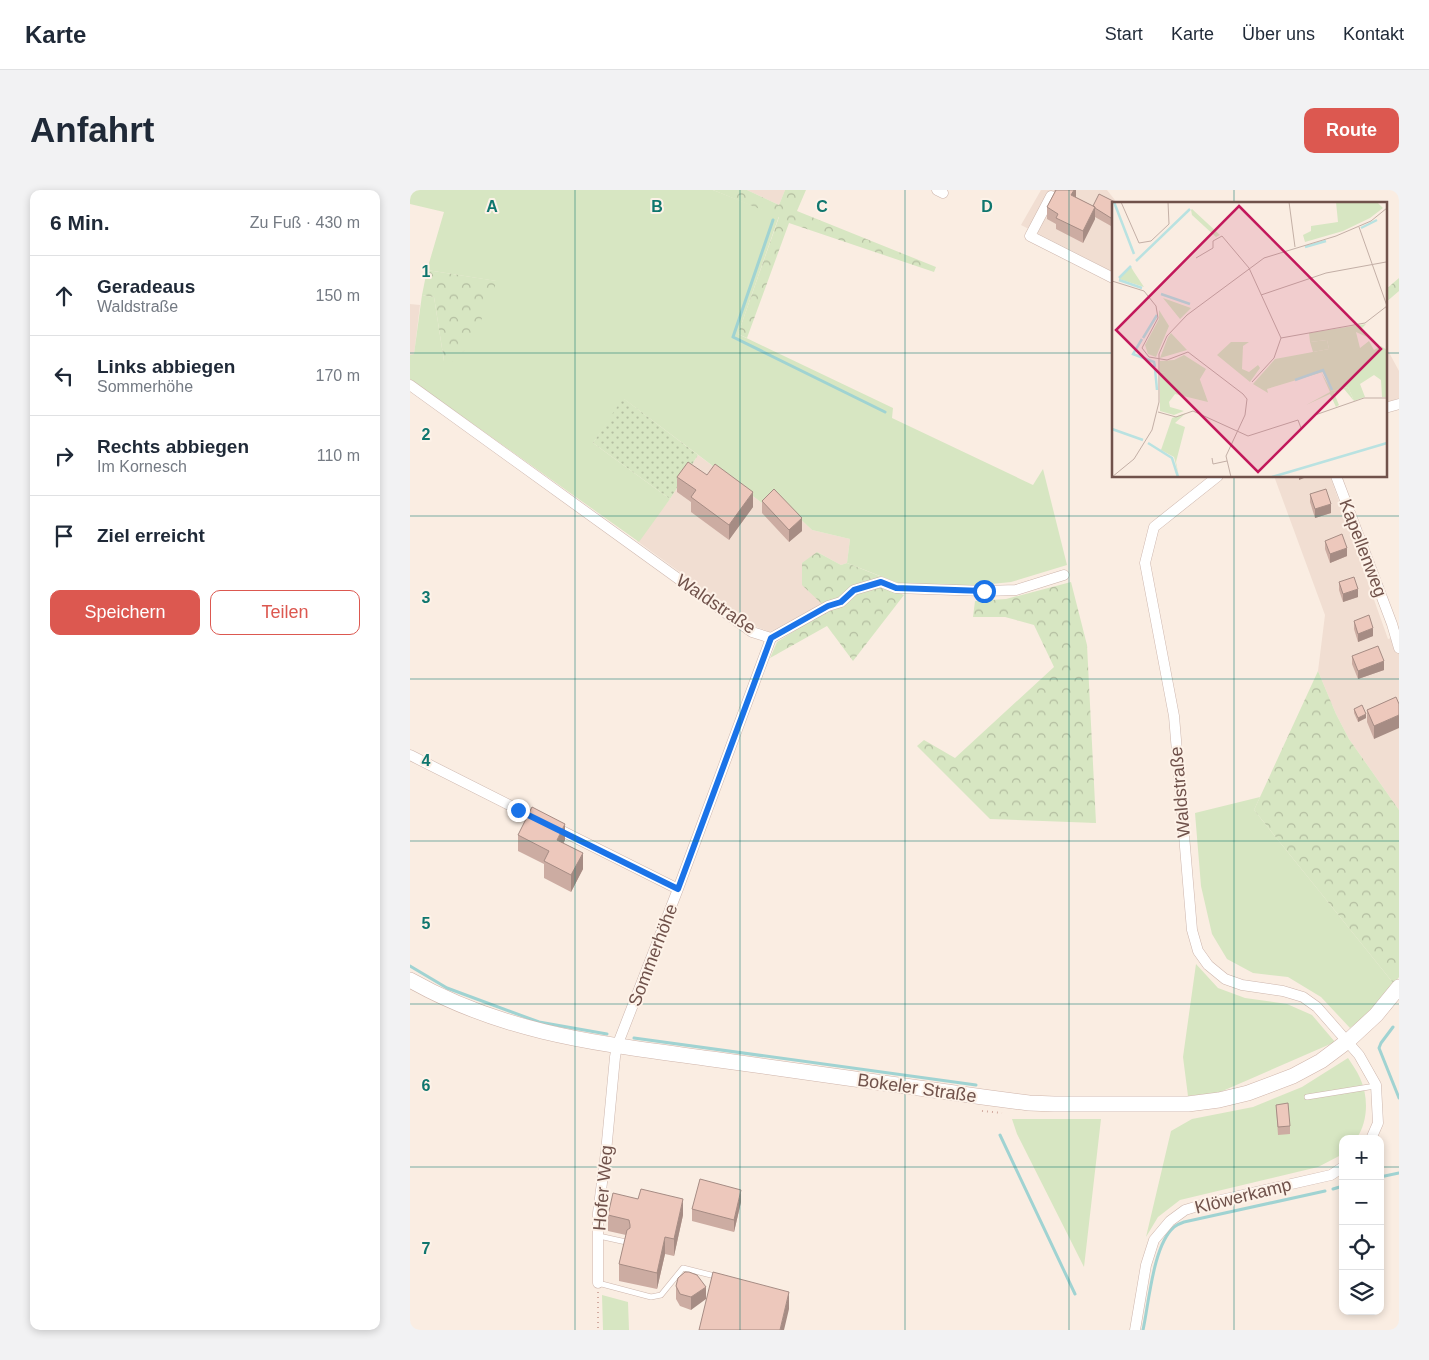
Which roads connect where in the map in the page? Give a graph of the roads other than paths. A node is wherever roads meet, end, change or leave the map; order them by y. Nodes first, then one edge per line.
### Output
1 (1051, 196) edge
2 (1112, 277) edge
3 (410, 386) edge
4 (1399, 404) edge
5 (1386, 408) edge
6 (1215, 478) edge
7 (1337, 478) edge
8 (1064, 574) dead end
9 (771, 638) junction
10 (1399, 648) edge
11 (410, 755) edge
12 (678, 889) junction
13 (410, 980) edge
14 (1399, 987) edge
15 (1350, 1045) junction
16 (617, 1046) junction
17 (1376, 1085) junction
18 (1307, 1097) dead end
19 (1373, 1135) edge
20 (1339, 1170) edge
21 (599, 1236) junction
22 (626, 1242) edge
23 (728, 1279) edge
24 (598, 1283) joint
25 (1135, 1330) edge

1 - 2 street
3 - 9 street, Waldstraße
4 - 5 street
6 - 15 street, Waldstraße
7 - 10 street, Kapellenweg
8 - 9 street, Waldstraße
9 - 12 street, Sommerhöhe
11 - 12 street
12 - 16 street, Sommerhöhe
13 - 16 street, Bokeler Straße
14 - 15 street, Bokeler Straße
15 - 16 street, Bokeler Straße
15 - 17 street
16 - 21 street, Hofer Weg
17 - 18 lane
17 - 19 street
20 - 25 street, Klöwerkamp
21 - 22 lane
21 - 24 street, Hofer Weg
23 - 24 lane

